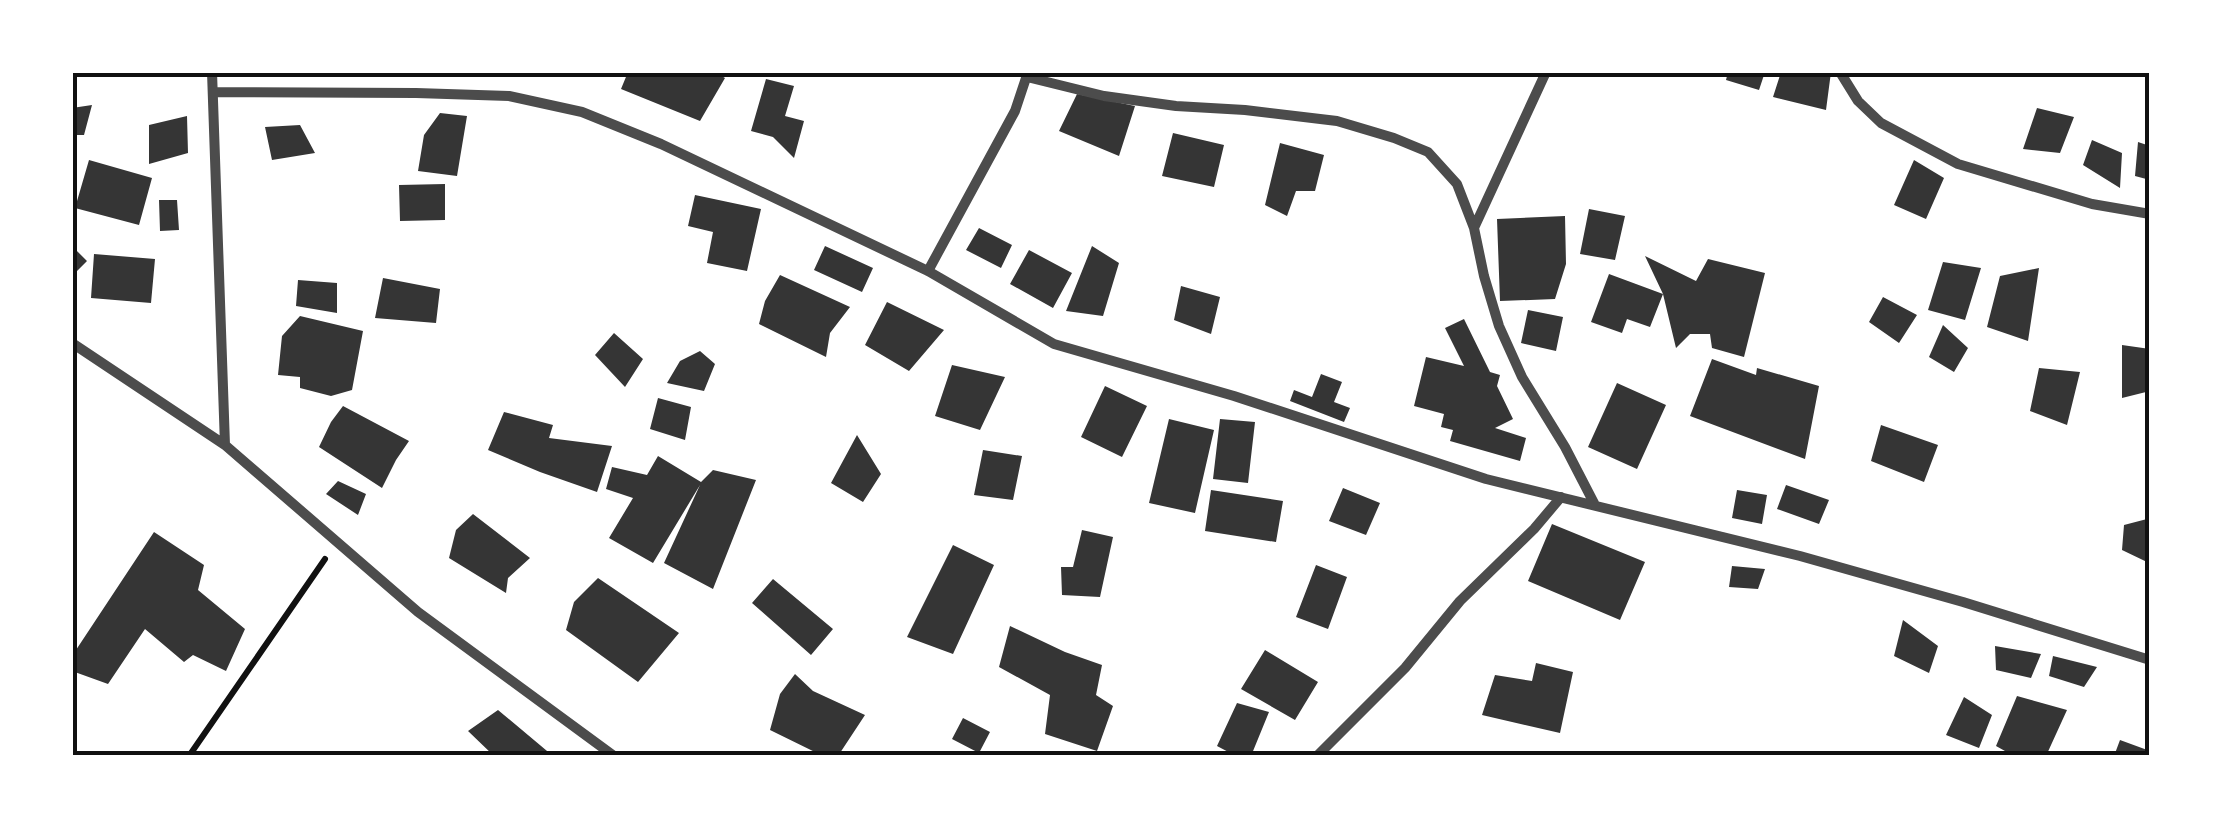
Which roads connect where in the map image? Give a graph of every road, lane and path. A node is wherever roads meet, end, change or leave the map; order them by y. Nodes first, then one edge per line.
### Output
1 (212, 72) edge
2 (1546, 72) edge
3 (1840, 72) edge
4 (1028, 75) edge
5 (214, 92) junction
6 (2150, 214) edge
7 (1474, 228) junction
8 (928, 272) junction
9 (72, 343) edge
10 (225, 445) junction
11 (1561, 496) junction
12 (1595, 505) junction
13 (337, 542) junction
14 (2150, 660) edge
15 (189, 756) edge
16 (614, 756) edge
17 (1317, 756) edge

1 - 5 street
2 - 7 street
3 - 6 street
4 - 7 street
4 - 8 street
5 - 8 street
5 - 10 street
7 - 12 street
8 - 11 street
9 - 10 street
10 - 13 street
11 - 12 street
11 - 17 street
12 - 14 street
13 - 15 path
13 - 16 street

